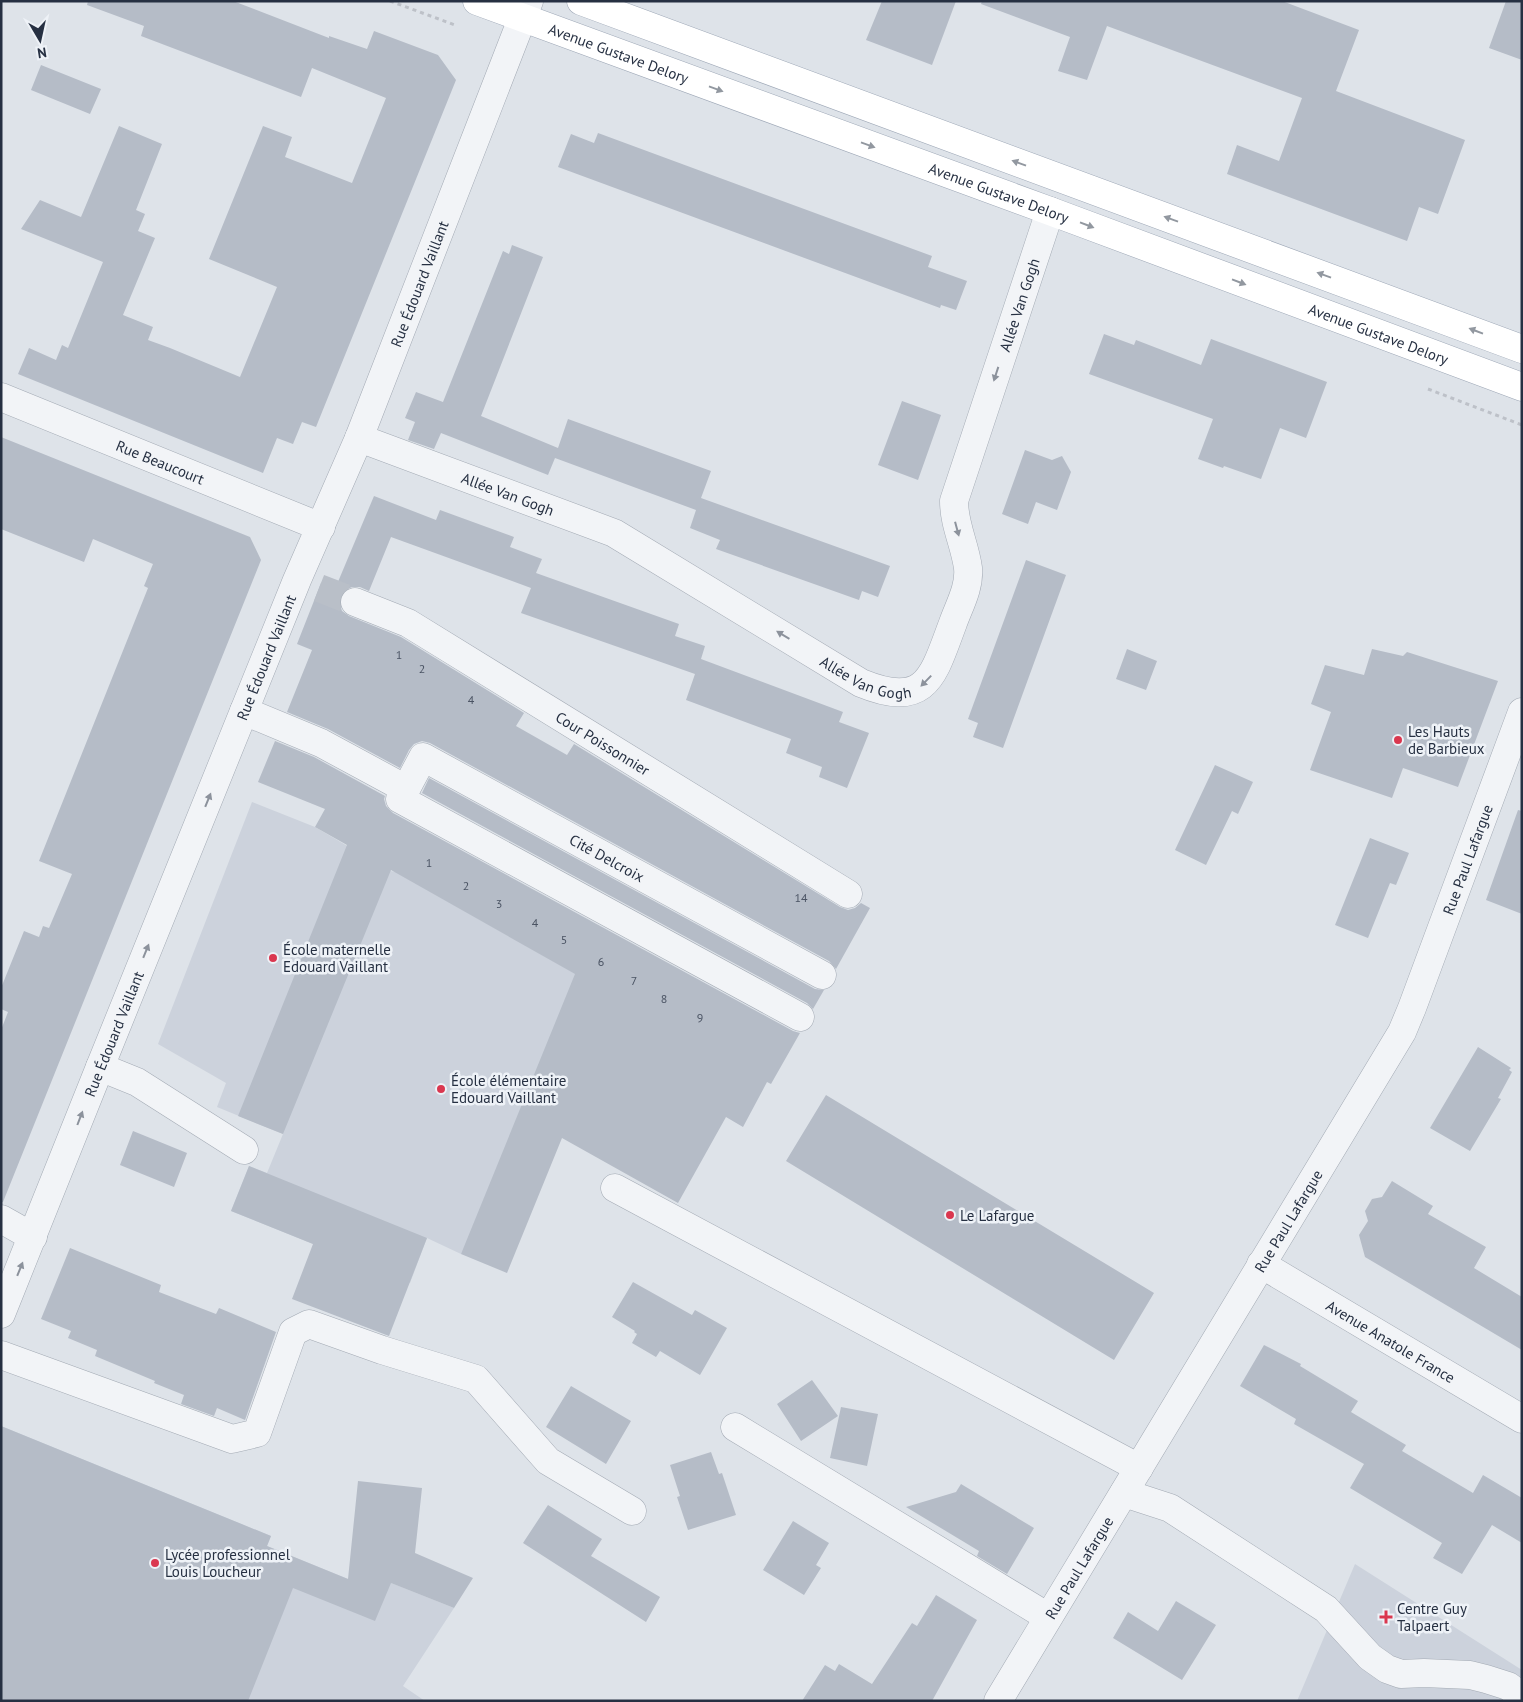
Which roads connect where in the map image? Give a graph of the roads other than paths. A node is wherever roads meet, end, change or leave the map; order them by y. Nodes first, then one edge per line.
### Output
1 (477, 1) edge
2 (581, 1) edge
3 (525, 10) edge
4 (1050, 211) junction
5 (1522, 349) edge
6 (1522, 387) edge
7 (1, 397) edge
8 (359, 438) junction
9 (321, 527) junction
10 (354, 602) tunnel mouth
11 (244, 711) junction
12 (1522, 712) edge
13 (406, 789) junction
14 (848, 894) dead end
15 (822, 975) dead end
16 (800, 1017) dead end
17 (100, 1067) junction
18 (244, 1150) dead end
19 (615, 1188) dead end
20 (1, 1219) edge
21 (33, 1237) junction
22 (1261, 1264) junction
23 (1, 1314) edge
24 (1, 1355) edge
25 (1522, 1419) edge
26 (735, 1427) dead end
27 (1139, 1468) junction
28 (1124, 1493) junction
29 (632, 1511) dead end
30 (1048, 1617) junction
31 (1522, 1696) edge
32 (998, 1701) edge

1 - 3 main road, Avenue Gustave Delory
5 -> 2 main road
3 -> 4 main road, Avenue Gustave Delory
3 - 8 street, Rue Édouard Vaillant
4 -> 6 main road, Avenue Gustave Delory
4 -> 8 street, Allée Van Gogh
7 - 9 street, Rue Beaucourt
8 - 9 street, Rue Édouard Vaillant
9 - 11 street, Rue Édouard Vaillant
10 - 14 street, Cour Poissonnier
11 - 13 street
17 -> 11 street, Rue Édouard Vaillant
12 - 22 street, Rue Paul Lafargue
13 - 15 street, Cité Delcroix
13 - 16 street
17 - 18 street
21 -> 17 street, Rue Édouard Vaillant
19 - 27 street
20 - 21 street
23 -> 21 street, Rue Édouard Vaillant
22 - 25 street, Avenue Anatole France
22 - 27 street, Rue Paul Lafargue
24 - 29 street
26 - 30 street
27 - 28 street, Rue Paul Lafargue
28 - 30 street, Rue Paul Lafargue
28 - 31 street
30 - 32 street, Rue Paul Lafargue

